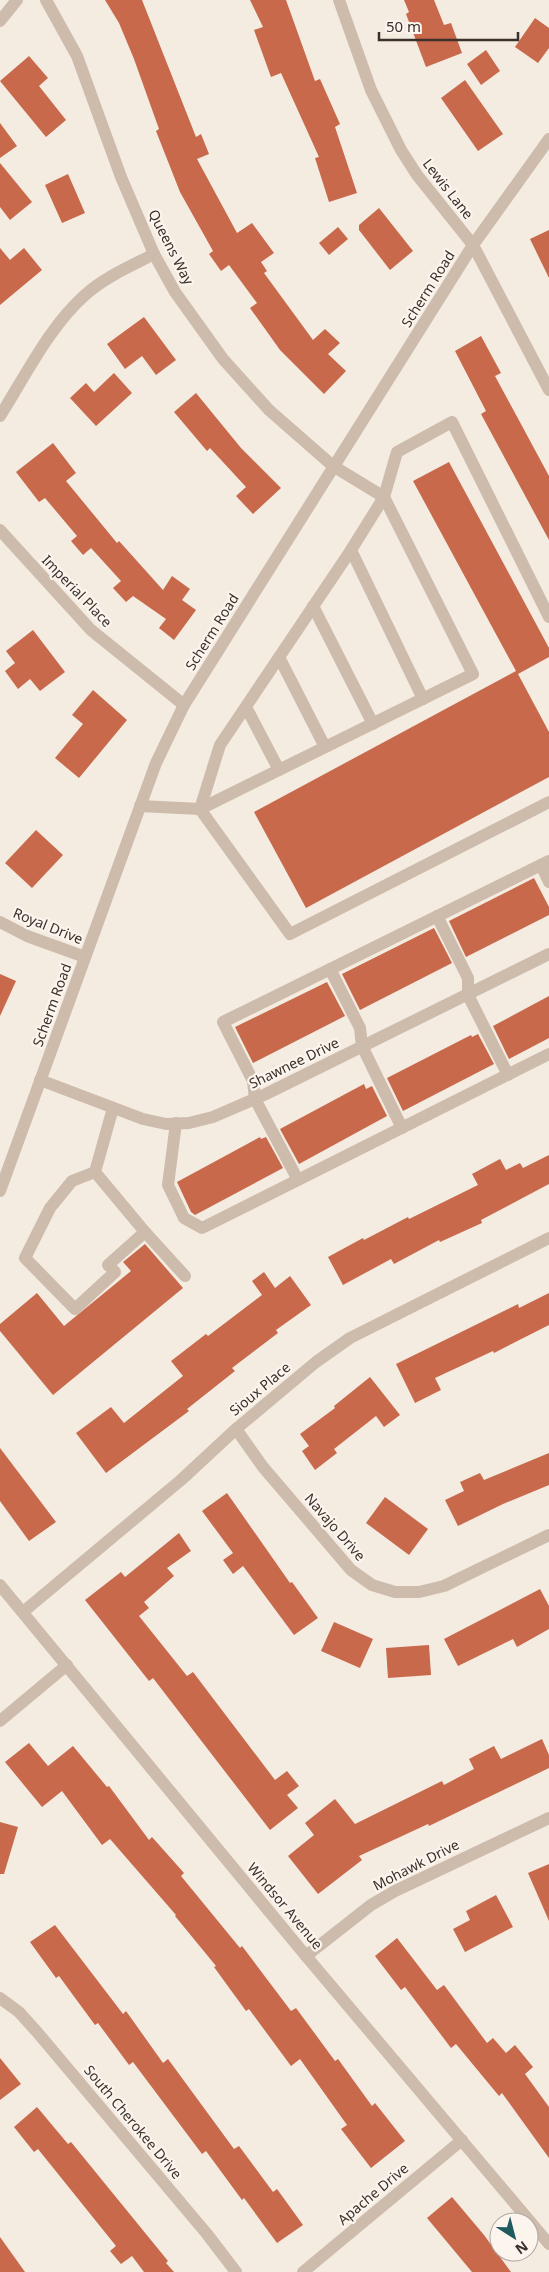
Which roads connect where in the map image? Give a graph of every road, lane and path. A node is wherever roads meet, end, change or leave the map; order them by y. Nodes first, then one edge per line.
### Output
1 (18, 0) edge
2 (46, 0) edge
3 (339, 0) edge
4 (0, 21) edge
5 (549, 139) edge
6 (473, 245) junction
7 (154, 254) junction
8 (549, 390) edge
9 (0, 416) edge
10 (333, 466) junction
11 (384, 497) junction
12 (0, 530) edge
13 (351, 550) junction
14 (314, 606) junction
15 (549, 617) edge
16 (279, 657) junction
17 (423, 699) junction
18 (184, 705) junction
19 (246, 707) junction
20 (373, 724) junction
21 (325, 747) junction
22 (279, 770) junction
23 (549, 802) edge
24 (140, 806) junction
25 (200, 809) junction
26 (545, 863) edge
27 (549, 882) edge
28 (437, 916) junction
29 (0, 922) edge
30 (549, 954) edge
31 (85, 957) junction
32 (330, 969) junction
33 (468, 994) junction
34 (362, 1046) junction
35 (549, 1054) edge
36 (508, 1075) junction
37 (40, 1080) junction
38 (255, 1099) junction
39 (113, 1108) junction
40 (176, 1124) junction
41 (402, 1128) junction
42 (96, 1172) junction
43 (298, 1180) junction
44 (0, 1191) edge
45 (145, 1232) junction
46 (549, 1238) edge
47 (185, 1276) dead end
48 (236, 1429) junction
49 (549, 1535) edge
50 (0, 1585) edge
51 (23, 1612) junction
52 (67, 1665) junction
53 (0, 1721) edge
54 (549, 1818) edge
55 (306, 1956) junction
56 (0, 1998) edge
57 (462, 2140) junction
58 (549, 2244) edge
59 (236, 2272) edge
60 (303, 2272) edge

1 - 4 street
2 - 7 street, Queens Way
3 - 6 street, Lewis Lane
5 - 6 street, Scherm Road
6 - 8 street, Lewis Lane
6 - 10 street, Scherm Road
7 - 9 street
7 - 10 street, Queens Way
10 - 11 street, Queens Way
10 - 18 street, Scherm Road
11 - 13 street
11 - 15 street
11 - 17 street
12 - 18 street, Imperial Place
13 - 14 street
13 - 17 street
14 - 16 street
14 - 20 street
16 - 19 street
16 - 21 street
17 - 20 street
18 - 24 street, Scherm Road
19 - 22 street
19 - 25 street
20 - 21 street
21 - 22 street
22 - 25 street
23 - 25 street
24 - 25 street
24 - 31 street, Scherm Road
26 - 27 street
26 - 28 street
28 - 32 street
28 - 33 street
29 - 31 street, Royal Drive
30 - 33 street, Shawnee Drive
31 - 37 street, Scherm Road
32 - 34 street
32 - 38 street
33 - 34 street, Shawnee Drive
33 - 36 street
34 - 38 street, Shawnee Drive
34 - 41 street
35 - 36 street
36 - 41 street
37 - 39 street, Shawnee Drive
37 - 44 street, Scherm Road
38 - 40 street, Shawnee Drive
38 - 43 street
39 - 40 street, Shawnee Drive
39 - 42 street
40 - 43 street
41 - 43 street
42 - 45 street
42 - 45 street
45 - 47 street
46 - 48 street, Sioux Place
48 - 49 street, Navajo Drive
48 - 51 street, Sioux Place
50 - 51 street, Windsor Avenue
51 - 52 street, Windsor Avenue
52 - 53 street
52 - 55 street, Windsor Avenue
54 - 55 street, Mohawk Drive
55 - 57 street, Windsor Avenue
56 - 59 street, South Cherokee Drive
57 - 58 street, Windsor Avenue
57 - 60 street, Apache Drive

